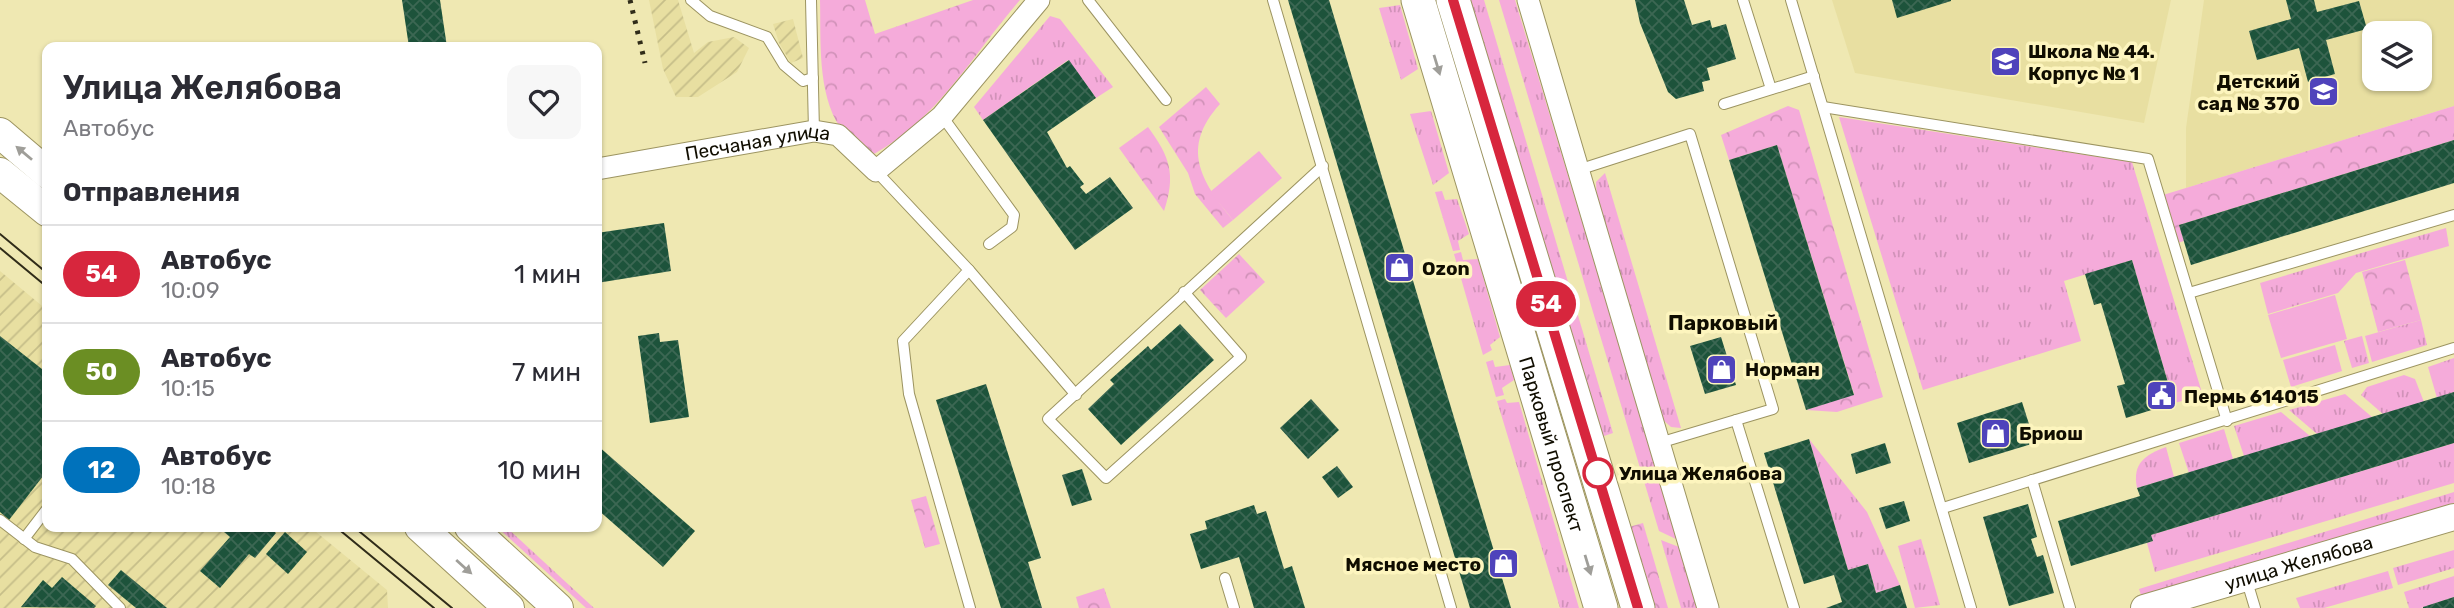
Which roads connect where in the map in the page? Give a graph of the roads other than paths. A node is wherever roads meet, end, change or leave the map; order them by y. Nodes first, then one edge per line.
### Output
1 (691, 0) edge
2 (811, 0) edge
3 (1039, 0) edge
4 (1088, 0) edge
5 (1273, 0) edge
6 (1418, 0) edge
7 (1453, 0) edge
8 (1528, 0) edge
9 (1743, 0) edge
10 (1791, 0) edge
11 (1814, 76) junction
12 (813, 78) junction
13 (1771, 89) junction
14 (1166, 100) dead end
15 (1724, 104) dead end
16 (1823, 107) junction
17 (942, 116) junction
18 (814, 131) junction
19 (0, 133) edge
20 (1323, 166) junction
21 (602, 168) edge
22 (42, 169) edge
23 (1578, 170) junction
24 (876, 172) junction
25 (0, 173) edge
26 (42, 207) edge
27 (2454, 215) edge
28 (989, 244) dead end
29 (969, 270) junction
30 (1184, 292) junction
31 (2189, 293) junction
32 (2454, 348) edge
33 (1076, 395) junction
34 (1736, 420) junction
35 (2227, 421) junction
36 (1659, 443) junction
37 (2032, 480) junction
38 (1943, 508) junction
39 (42, 516) edge
40 (2454, 517) edge
41 (0, 520) edge
42 (425, 532) edge
43 (475, 532) edge
44 (24, 539) junction
45 (1225, 578) dead end
46 (2246, 578) junction
47 (2151, 607) edge
48 (120, 608) edge
49 (509, 608) edge
50 (558, 608) edge
51 (970, 608) edge
52 (1234, 608) edge
53 (1451, 608) edge
54 (1601, 608) edge
55 (1638, 608) edge
56 (1708, 608) edge
57 (1794, 608) edge
58 (1972, 608) edge
59 (2070, 608) edge
60 (2255, 608) edge

1 - 12 lane
2 - 12 lane
3 - 17 street
4 - 14 lane
5 - 20 lane
6 -> 54 main road, Парковый проспект
7 - 55 main road, Парковый проспект
8 - 23 street
9 - 13 lane
10 - 11 lane
11 - 13 lane
11 - 16 lane
12 - 18 lane
13 - 15 lane
16 - 31 lane
16 - 38 lane
17 - 24 street
17 - 28 lane
18 - 21 street, Песчаная улица
18 - 24 street, Песчаная улица
22 -> 19 main road
20 - 30 lane
20 - 53 lane
23 - 34 lane
23 - 36 street
24 - 29 lane
25 - 26 main road
27 - 31 lane
29 - 33 lane
29 - 51 lane
30 - 33 lane
30 - 33 lane
31 - 35 lane
32 - 35 lane
34 - 36 lane
34 - 57 lane
35 - 37 lane
36 - 56 street
37 - 38 lane
37 - 59 lane
38 - 58 lane
39 - 44 lane
40 - 46 street, улица Желябова
41 - 44 lane
42 -> 49 main road
43 - 50 main road
44 - 48 lane
45 - 52 lane
46 - 47 street, улица Желябова
46 - 60 lane

